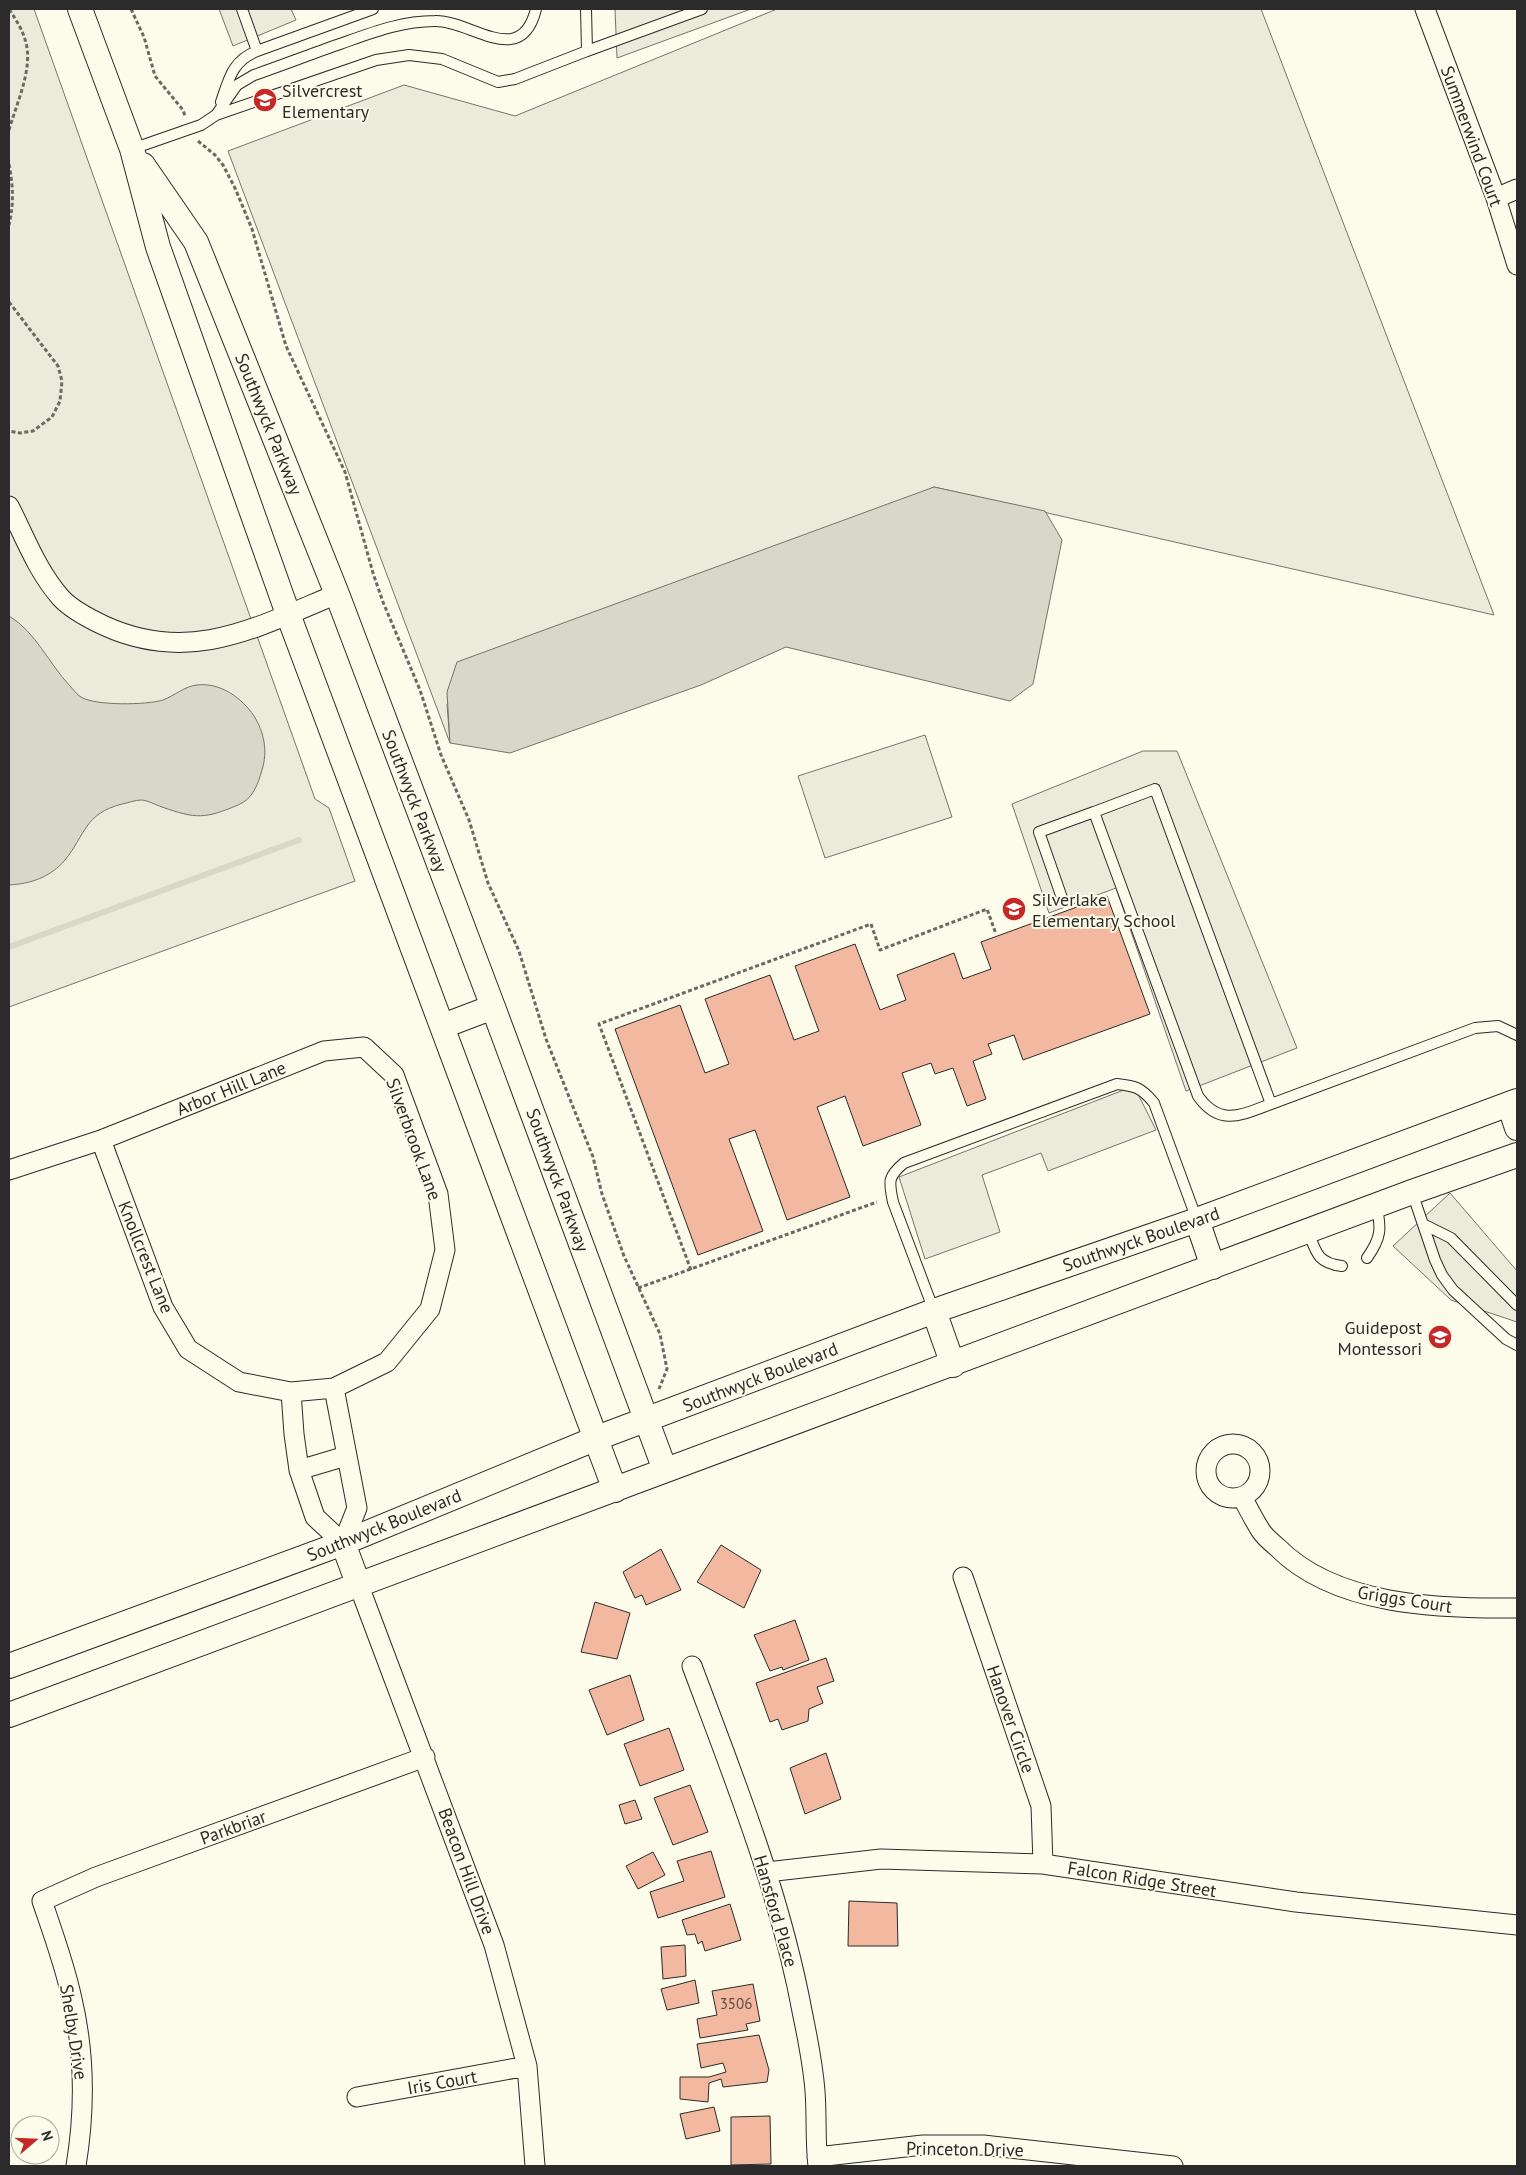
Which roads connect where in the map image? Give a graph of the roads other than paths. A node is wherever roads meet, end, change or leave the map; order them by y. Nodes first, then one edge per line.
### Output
1 (80, 9) edge
2 (242, 9) edge
3 (373, 9) edge
4 (536, 9) edge
5 (586, 9) edge
6 (702, 9) edge
7 (1424, 9) edge
8 (257, 51) junction
9 (587, 51) junction
10 (216, 115) junction
11 (132, 149) junction
12 (1517, 189) edge
13 (1496, 198) junction
14 (1517, 265) edge
15 (9, 506) edge
16 (337, 594) junction
17 (288, 614) junction
18 (1094, 812) junction
19 (1062, 898) dead end
20 (493, 1007) junction
21 (443, 1026) junction
22 (1517, 1035) edge
23 (364, 1047) joint
24 (1513, 1102) edge
25 (1270, 1104) junction
26 (1517, 1128) edge
27 (101, 1140) junction
28 (1517, 1155) edge
29 (9, 1170) edge
30 (1412, 1192) junction
31 (1376, 1206) junction
32 (1197, 1220) junction
33 (1423, 1224) junction
34 (1308, 1231) junction
35 (1367, 1258) dead end
36 (1213, 1266) junction
37 (1342, 1266) dead end
38 (1517, 1305) edge
39 (934, 1311) junction
40 (1517, 1345) edge
41 (953, 1364) junction
42 (334, 1388) junction
43 (291, 1392) junction
44 (647, 1420) junction
45 (597, 1438) junction
46 (346, 1456) junction
47 (299, 1470) junction
48 (665, 1470) junction
49 (615, 1490) junction
50 (1242, 1497) dead end
51 (343, 1543) junction
52 (963, 1577) dead end
53 (359, 1586) junction
54 (1517, 1608) edge
55 (9, 1666) edge
56 (692, 1666) dead end
57 (9, 1715) edge
58 (425, 1757) junction
59 (1043, 1864) junction
60 (767, 1872) junction
61 (42, 1901) joint
62 (1517, 1925) edge
63 (527, 2066) junction
64 (357, 2097) dead end
65 (817, 2162) edge
66 (76, 2166) edge
67 (535, 2166) edge
68 (1174, 2166) edge

1 - 11 street, Southwyck Parkway
2 - 8 lane
3 - 8 lane
4 - 10 lane
5 - 9 lane
6 - 9 lane
7 - 13 street, Summerwind Court
8 - 10 lane
9 - 10 lane
10 - 11 lane
11 - 16 street, Southwyck Parkway
11 - 17 street, Southwyck Parkway
12 - 13 street
13 - 14 street, Summerwind Court
15 - 17 street
16 - 17 street
16 - 20 street, Southwyck Parkway
17 - 21 street, Southwyck Parkway
18 - 19 lane
18 - 25 lane
18 - 25 lane
20 - 21 street
20 - 44 street, Southwyck Parkway
21 - 45 street, Southwyck Parkway
22 - 25 lane
23 - 27 street, Arbor Hill Lane
23 - 42 street, Silverbrook Lane
24 - 26 street
24 - 32 street, Southwyck Boulevard
27 - 29 street, Arbor Hill Lane
27 - 43 street, Knollcrest Lane
28 - 30 street
30 - 31 street
30 - 33 lane
31 - 34 street
31 - 35 lane
32 - 36 street
32 - 39 street, Southwyck Boulevard
32 - 39 lane
33 - 38 lane
33 - 40 lane
34 - 36 street
34 - 37 lane
36 - 41 street
39 - 41 street
39 - 44 street, Southwyck Boulevard
41 - 48 street
42 - 43 street, Silverbrook Lane
42 - 46 street
43 - 47 street
44 - 45 street, Southwyck Boulevard
44 - 48 street, Southwyck Parkway
45 - 49 street, Southwyck Parkway
45 - 51 street, Southwyck Boulevard
46 - 47 street
46 - 51 street
47 - 51 street
48 - 49 street
49 - 53 street
50 - 54 street, Griggs Court
51 - 53 street
51 - 55 street, Southwyck Boulevard
52 - 59 street, Hanover Circle
53 - 57 street
53 - 58 street, Beacon Hill Drive
56 - 60 street, Hansford Place
58 - 61 street, Parkbriar
58 - 63 street, Beacon Hill Drive
59 - 60 street, Falcon Ridge Street
59 - 62 street, Falcon Ridge Street
60 - 65 street, Hansford Place
61 - 66 street, Shelby Drive
63 - 64 street, Iris Court
63 - 67 street, Beacon Hill Drive
65 - 68 street, Princeton Drive

